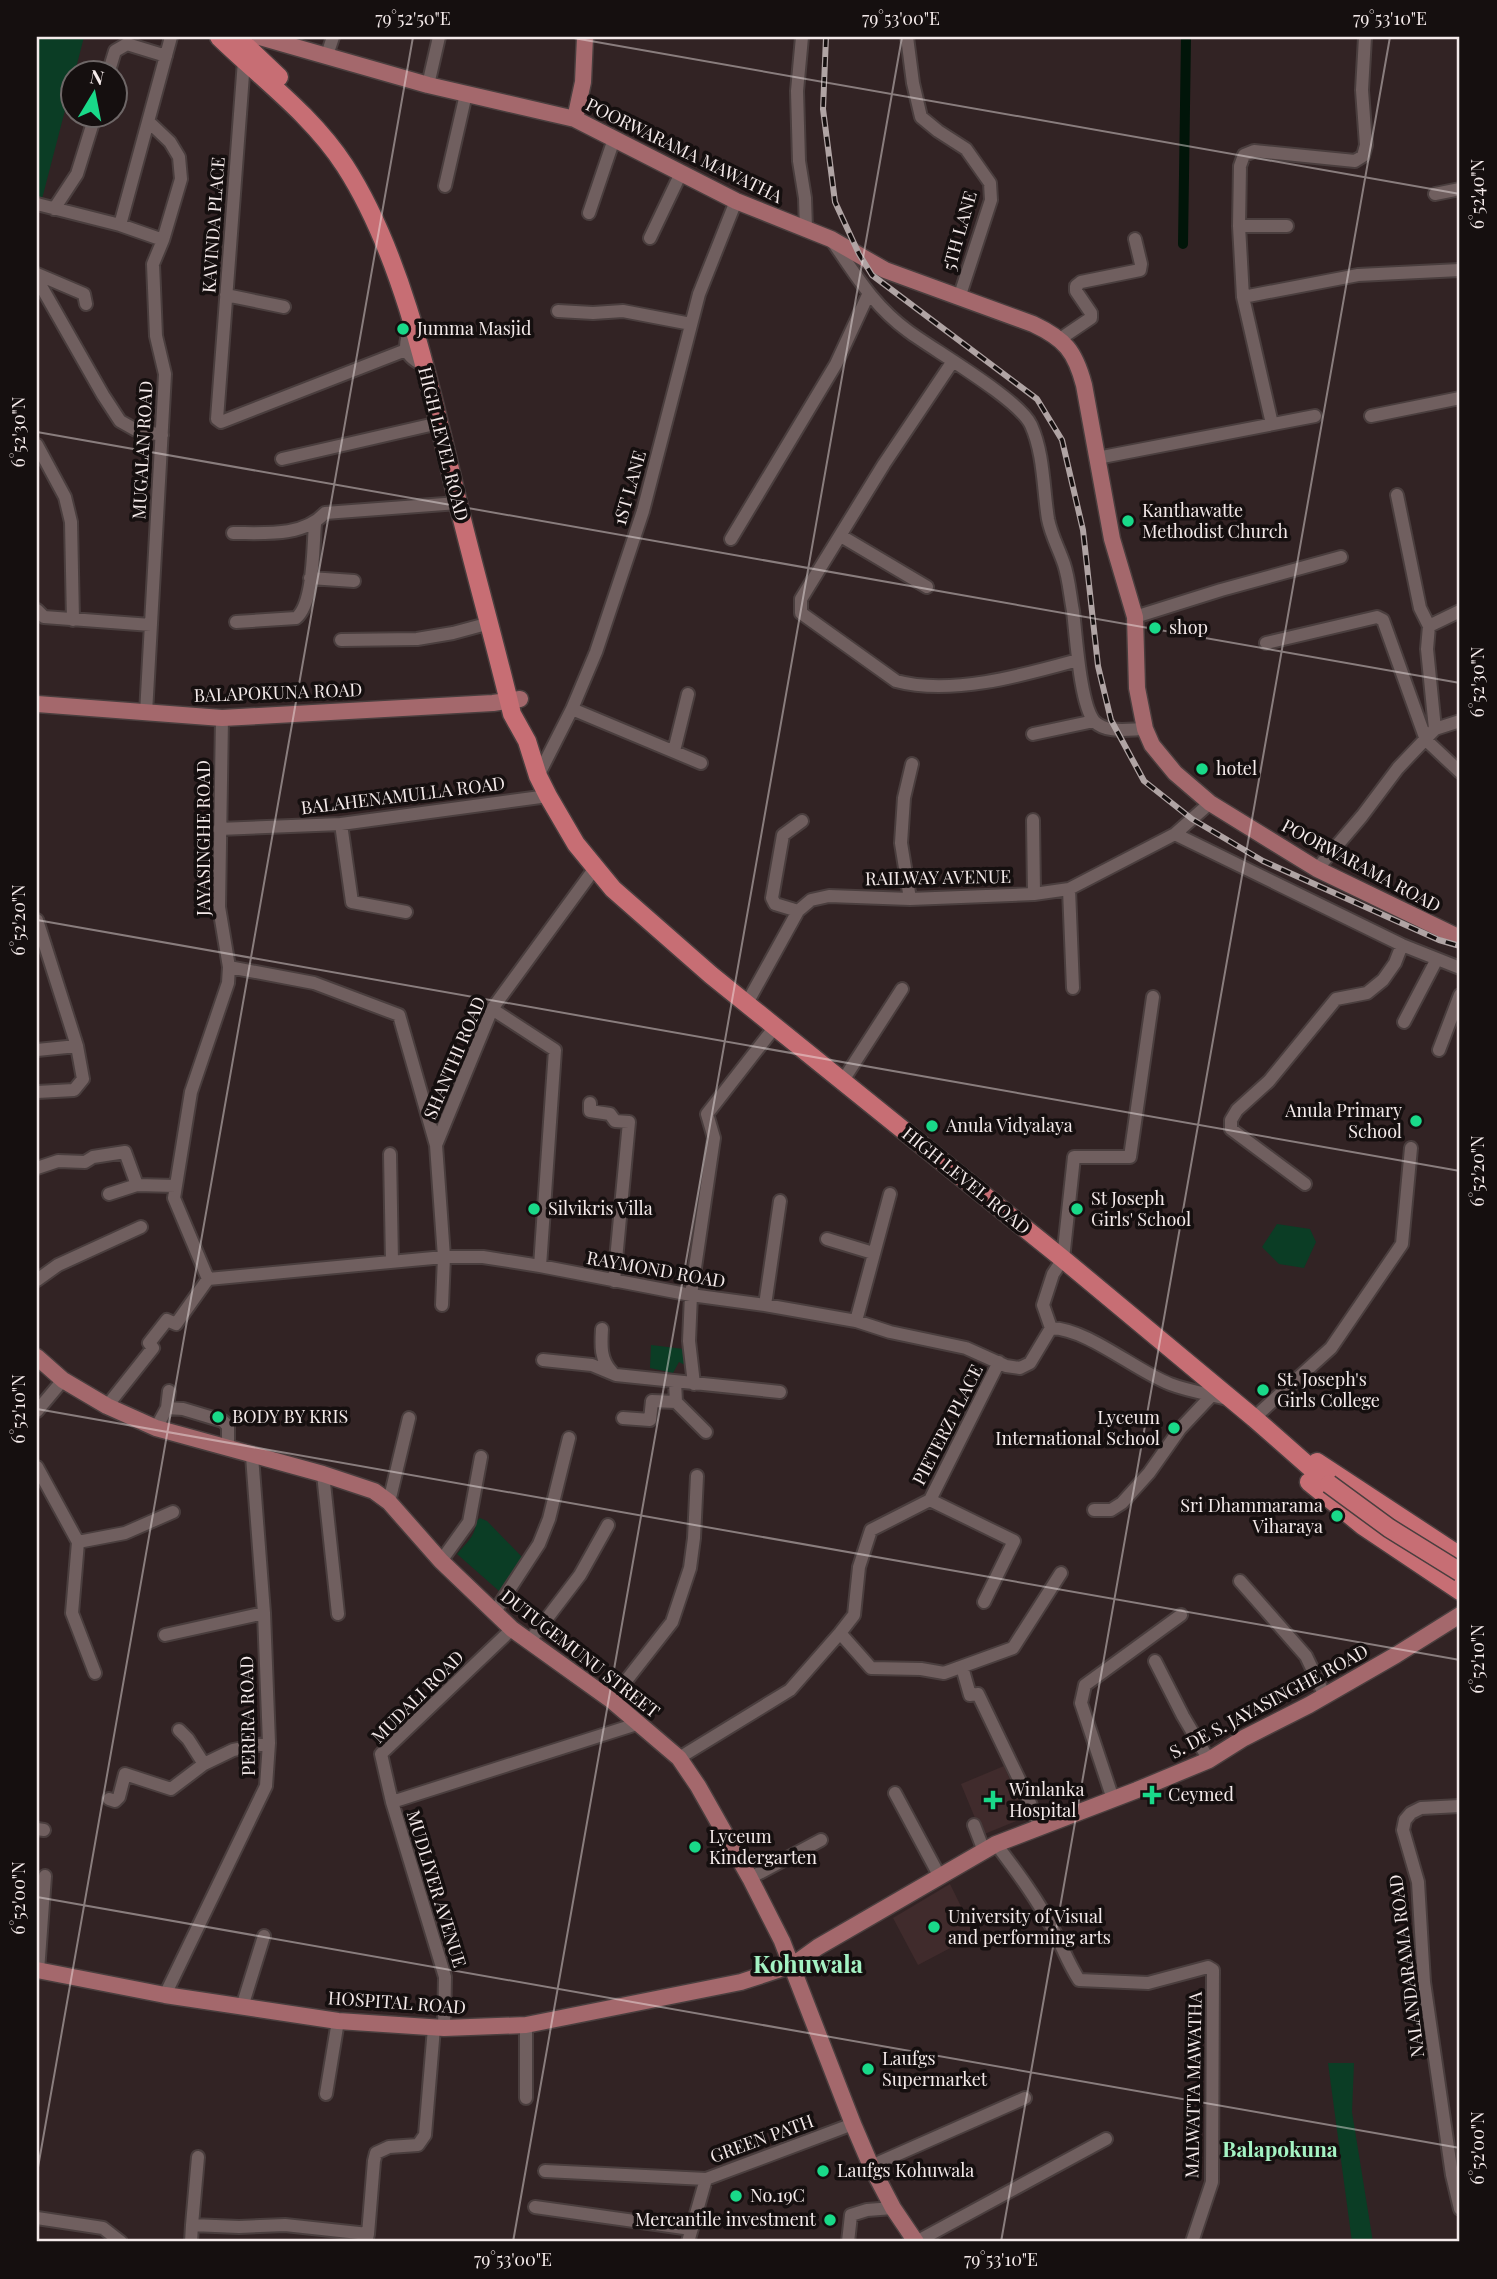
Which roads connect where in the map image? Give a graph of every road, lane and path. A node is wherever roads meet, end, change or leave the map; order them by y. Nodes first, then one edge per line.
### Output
1 (171, 37) edge
2 (219, 37) edge
3 (237, 37) edge
4 (333, 37) edge
5 (439, 37) edge
6 (585, 37) edge
7 (802, 37) edge
8 (907, 37) edge
9 (1365, 37) edge
10 (256, 47) edge
11 (327, 55) junction
12 (166, 56) junction
13 (112, 60) edge
14 (428, 85) junction
15 (466, 94) junction
16 (575, 119) junction
17 (149, 122) junction
18 (91, 130) edge
19 (614, 139) junction
20 (681, 173) junction
21 (444, 186) dead end
22 (1460, 189) edge
23 (1435, 194) dead end
24 (736, 201) junction
25 (37, 204) edge
26 (54, 209) junction
27 (589, 213) dead end
28 (120, 225) junction
29 (1239, 226) junction
30 (1287, 226) dead end
31 (806, 229) junction
32 (650, 238) dead end
33 (831, 239) junction
34 (1135, 239) dead end
35 (163, 240) junction
36 (1460, 270) edge
37 (37, 276) edge
38 (226, 295) junction
39 (868, 295) junction
40 (1243, 297) junction
41 (959, 298) junction
42 (86, 304) dead end
43 (284, 306) dead end
44 (558, 311) dead end
45 (691, 324) junction
46 (412, 325) junction
47 (1060, 339) junction
48 (407, 350) junction
49 (953, 361) junction
50 (423, 365) junction
51 (1460, 398) edge
52 (1315, 416) dead end
53 (1371, 416) dead end
54 (439, 423) junction
55 (1272, 424) junction
56 (162, 435) junction
57 (37, 445) edge
58 (1097, 458) junction
59 (282, 459) dead end
60 (1397, 495) dead end
61 (458, 503) junction
62 (315, 524) junction
63 (233, 533) dead end
64 (841, 536) junction
65 (731, 539) dead end
66 (1341, 557) dead end
67 (310, 578) junction
68 (354, 581) dead end
69 (927, 587) dead end
70 (37, 610) edge
71 (1460, 611) edge
72 (1135, 617) junction
73 (73, 620) junction
74 (236, 622) dead end
75 (490, 623) junction
76 (151, 625) junction
77 (1429, 626) junction
78 (341, 640) dead end
79 (1266, 643) dead end
80 (1078, 660) junction
81 (688, 694) dead end
82 (515, 699) junction
83 (37, 704) edge
84 (572, 709) junction
85 (146, 713) junction
86 (222, 718) junction
87 (1094, 721) junction
88 (1460, 721) edge
89 (1145, 729) junction
90 (1435, 729) junction
91 (1033, 734) dead end
92 (1426, 740) junction
93 (674, 751) junction
94 (701, 763) dead end
95 (912, 764) dead end
96 (1460, 772) edge
97 (538, 776) junction
98 (548, 796) junction
99 (1210, 803) junction
100 (1033, 820) dead end
101 (802, 821) dead end
102 (341, 824) junction
103 (219, 829) junction
104 (1175, 834) junction
105 (595, 868) junction
106 (1317, 869) junction
107 (1069, 889) junction
108 (1034, 894) junction
109 (910, 899) junction
110 (406, 912) dead end
111 (798, 912) junction
112 (37, 920) edge
113 (1460, 938) edge
114 (1402, 945) junction
115 (1437, 959) junction
116 (229, 967) junction
117 (1460, 968) edge
118 (1073, 988) dead end
119 (902, 989) dead end
120 (1460, 995) edge
121 (1153, 997) dead end
122 (746, 1004) junction
123 (492, 1009) junction
124 (1404, 1022) dead end
125 (774, 1028) junction
126 (78, 1046) junction
127 (37, 1050) edge
128 (1439, 1050) dead end
129 (842, 1082) junction
130 (37, 1092) edge
131 (590, 1104) dead end
132 (436, 1145) junction
133 (1411, 1148) dead end
134 (390, 1154) dead end
135 (37, 1168) edge
136 (1305, 1184) dead end
137 (137, 1185) junction
138 (176, 1186) junction
139 (109, 1194) dead end
140 (890, 1194) dead end
141 (780, 1201) dead end
142 (141, 1227) dead end
143 (827, 1239) dead end
144 (873, 1252) junction
145 (444, 1257) junction
146 (1063, 1259) junction
147 (392, 1262) junction
148 (540, 1266) junction
149 (208, 1279) junction
150 (37, 1280) edge
151 (614, 1281) junction
152 (691, 1296) junction
153 (442, 1305) dead end
154 (765, 1305) junction
155 (856, 1321) junction
156 (1051, 1328) junction
157 (602, 1329) dead end
158 (37, 1357) edge
159 (543, 1360) dead end
160 (999, 1362) junction
161 (615, 1375) junction
162 (64, 1380) junction
163 (675, 1382) junction
164 (694, 1384) junction
165 (169, 1391) dead end
166 (780, 1392) dead end
167 (1212, 1395) junction
168 (1232, 1400) junction
169 (676, 1402) junction
170 (107, 1406) junction
171 (167, 1408) junction
172 (37, 1411) edge
173 (409, 1418) dead end
174 (623, 1418) dead end
175 (1254, 1418) junction
176 (156, 1428) junction
177 (706, 1432) dead end
178 (569, 1438) dead end
179 (228, 1447) junction
180 (252, 1456) junction
181 (481, 1457) dead end
182 (1300, 1457) junction
183 (37, 1466) edge
184 (323, 1474) junction
185 (696, 1476) dead end
186 (930, 1500) junction
187 (389, 1502) junction
188 (1094, 1510) dead end
189 (173, 1512) dead end
190 (608, 1525) dead end
191 (1431, 1539) junction
192 (78, 1542) junction
193 (1460, 1556) edge
194 (441, 1561) junction
195 (1416, 1563) junction
196 (1460, 1572) edge
197 (1061, 1573) dead end
198 (1240, 1581) dead end
199 (1460, 1591) edge
200 (984, 1602) dead end
201 (264, 1613) junction
202 (494, 1613) junction
203 (338, 1614) dead end
204 (1181, 1615) dead end
205 (1460, 1615) edge
206 (512, 1629) junction
207 (840, 1633) junction
208 (165, 1635) dead end
209 (529, 1642) junction
210 (1156, 1661) dead end
211 (961, 1667) junction
212 (95, 1673) dead end
213 (1325, 1696) junction
214 (611, 1699) junction
215 (640, 1723) junction
216 (179, 1730) dead end
217 (269, 1743) junction
218 (679, 1758) junction
219 (1209, 1760) junction
220 (204, 1763) junction
221 (895, 1793) dead end
222 (108, 1799) dead end
223 (1113, 1799) junction
224 (392, 1802) junction
225 (1460, 1805) edge
226 (974, 1825) dead end
227 (1040, 1827) junction
228 (821, 1840) dead end
229 (990, 1847) junction
230 (45, 1876) dead end
231 (940, 1877) junction
232 (750, 1878) junction
233 (264, 1936) dead end
234 (793, 1965) junction
235 (37, 1970) edge
236 (164, 1995) junction
237 (242, 2007) junction
238 (338, 2021) junction
239 (526, 2025) junction
240 (439, 2028) junction
241 (327, 2094) dead end
242 (526, 2098) dead end
243 (1025, 2098) dead end
244 (853, 2124) junction
245 (1106, 2139) dead end
246 (198, 2157) dead end
247 (871, 2166) junction
248 (545, 2171) dead end
249 (706, 2179) junction
250 (535, 2207) dead end
251 (893, 2208) junction
252 (1460, 2209) edge
253 (37, 2218) edge
254 (192, 2225) junction
255 (689, 2236) edge
256 (367, 2238) edge
257 (121, 2242) edge
258 (191, 2242) edge
259 (848, 2242) edge
260 (916, 2242) edge
261 (1192, 2242) edge

1 - 12 street
2 - 10 highway, HIGH LEVEL ROAD
3 - 10 highway, HIGH LEVEL ROAD
4 - 11 street
5 - 14 street
6 - 16 main road
7 - 31 street, POORWARAMA MAWATHA
8 - 41 street, 5TH LANE
9 - 29 street
10 - 11 main road, POORWARAMA MAWATHA
10 - 38 street, KAVINDA PLACE
10 - 46 highway, HIGH LEVEL ROAD
10 - 82 highway, HIGH LEVEL ROAD
11 - 14 main road, POORWARAMA MAWATHA
12 - 13 street
12 - 17 street
14 - 15 main road, POORWARAMA MAWATHA
15 - 16 main road, POORWARAMA MAWATHA
15 - 21 street
16 - 19 main road, POORWARAMA MAWATHA
17 - 28 street
17 - 35 street, MUGALAN ROAD
18 - 26 street
19 - 20 main road, POORWARAMA MAWATHA
19 - 27 street
20 - 24 main road, POORWARAMA MAWATHA
20 - 32 street
22 - 23 street
24 - 31 main road, POORWARAMA MAWATHA
24 - 45 street, 1ST LANE
25 - 26 street
26 - 28 street
28 - 35 street
29 - 30 street
29 - 40 street
31 - 33 main road, POORWARAMA MAWATHA
33 - 39 street
33 - 41 main road, POORWARAMA MAWATHA
34 - 47 street
35 - 56 street, MUGALAN ROAD
36 - 40 street
37 - 42 street
37 - 56 street
38 - 43 street
38 - 48 street, KAVINDA PLACE
39 - 49 street
39 - 65 street
40 - 55 street
41 - 47 main road, POORWARAMA MAWATHA
44 - 45 street
45 - 84 street, 1ST LANE
46 - 48 street
46 - 50 highway, HIGH LEVEL ROAD
47 - 58 main road, POORWARAMA MAWATHA
48 - 50 street
49 - 64 street
49 - 80 street
50 - 54 highway, HIGH LEVEL ROAD
51 - 53 street
52 - 55 street
54 - 59 street
54 - 61 highway, HIGH LEVEL ROAD
55 - 58 street
56 - 76 street, MUGALAN ROAD
57 - 73 street
58 - 72 main road, POORWARAMA MAWATHA
60 - 77 street
61 - 62 street
61 - 75 highway, HIGH LEVEL ROAD
62 - 63 street
62 - 67 street
64 - 69 street
64 - 80 street
66 - 72 street
67 - 68 street
67 - 74 street
70 - 73 street
71 - 77 street
72 - 89 main road, POORWARAMA MAWATHA
73 - 76 street
75 - 78 street
75 - 82 highway, HIGH LEVEL ROAD
76 - 85 street, MUGALAN ROAD
77 - 90 street
79 - 92 street
80 - 87 street
81 - 93 street
82 - 86 main road, BALAPOKUNA ROAD
82 - 97 highway, HIGH LEVEL ROAD
83 - 85 main road, BALAPOKUNA ROAD
84 - 93 street
84 - 97 street, 1ST LANE
85 - 86 main road, BALAPOKUNA ROAD
86 - 103 street, JAYASINGHE ROAD
87 - 89 street
87 - 91 street
88 - 90 street
89 - 99 main road, POORWARAMA MAWATHA
90 - 92 street
92 - 96 street
92 - 106 street
93 - 94 street
95 - 109 street
97 - 98 highway, HIGH LEVEL ROAD
98 - 102 street, BALAHENAMULLA ROAD
98 - 105 highway, HIGH LEVEL ROAD
99 - 104 street, RAILWAY AVENUE
99 - 106 main road, POORWARAMA ROAD
100 - 108 street
101 - 111 street
102 - 103 street, BALAHENAMULLA ROAD
102 - 110 street
103 - 116 street, JAYASINGHE ROAD
104 - 107 street, RAILWAY AVENUE
104 - 114 street
105 - 122 highway, HIGH LEVEL ROAD
105 - 123 street, SHANTHI ROAD
106 - 113 main road, POORWARAMA ROAD
107 - 108 street, RAILWAY AVENUE
107 - 118 street
108 - 109 street, RAILWAY AVENUE
109 - 111 street, RAILWAY AVENUE
111 - 122 street
112 - 126 street
114 - 115 street
114 - 136 street
115 - 117 street
115 - 124 street
116 - 132 street, SHANTHI ROAD
116 - 138 street, JAYASINGHE ROAD
119 - 129 street
120 - 128 street
121 - 146 street
122 - 125 highway, HIGH LEVEL ROAD
123 - 132 street, SHANTHI ROAD
123 - 148 street
125 - 129 highway, HIGH LEVEL ROAD
125 - 152 street
126 - 127 street
126 - 130 street
129 - 146 highway, HIGH LEVEL ROAD
131 - 151 street
132 - 145 street
133 - 175 street
134 - 147 street
135 - 137 street
137 - 138 street
137 - 139 street
138 - 149 street, JAYASINGHE ROAD
140 - 144 street
141 - 154 street
142 - 150 street
143 - 144 street
144 - 155 street
145 - 147 street, RAYMOND ROAD
145 - 148 street, RAYMOND ROAD
145 - 153 street
146 - 156 street
146 - 168 highway, HIGH LEVEL ROAD
147 - 149 street, RAYMOND ROAD
148 - 151 street, RAYMOND ROAD
149 - 170 street
151 - 152 street, RAYMOND ROAD
152 - 154 street, RAYMOND ROAD
152 - 164 street
154 - 155 street, RAYMOND ROAD
155 - 160 street, RAYMOND ROAD
156 - 160 street, RAYMOND ROAD
156 - 167 street
157 - 161 street
158 - 162 main road, DUTUGEMUNU STREET
159 - 161 street
160 - 186 street, PIETERZ PLACE
161 - 163 street
162 - 170 main road, DUTUGEMUNU STREET
162 - 172 street
163 - 164 street
163 - 169 street
164 - 166 street
165 - 171 street
167 - 168 street
167 - 188 street
168 - 175 highway, HIGH LEVEL ROAD
169 - 174 street
169 - 177 street
170 - 176 main road, DUTUGEMUNU STREET
171 - 176 street
171 - 179 street
173 - 187 street
175 - 182 highway, HIGH LEVEL ROAD
176 - 179 main road, DUTUGEMUNU STREET
178 - 202 street
179 - 180 main road, DUTUGEMUNU STREET
180 - 184 main road, DUTUGEMUNU STREET
180 - 201 street, PERERA ROAD
181 - 194 street
182 - 191 highway
182 - 195 highway
182 - 196 highway, HIGH LEVEL ROAD, bridge
183 - 192 street
184 - 187 main road, DUTUGEMUNU STREET
184 - 203 street
185 - 214 street
186 - 200 street
186 - 207 street, PIETERZ PLACE
187 - 194 main road, DUTUGEMUNU STREET
189 - 192 street
190 - 209 street
191 - 193 highway
191 - 195 highway
192 - 212 street
194 - 202 main road, DUTUGEMUNU STREET
195 - 199 highway
197 - 211 street
198 - 213 street
201 - 208 street
201 - 217 street, PERERA ROAD
202 - 206 main road, DUTUGEMUNU STREET
204 - 223 street
205 - 213 main road, S. DE S. JAYASINGHE ROAD
206 - 209 main road, DUTUGEMUNU STREET
206 - 224 street, MUDALI ROAD
207 - 211 street
207 - 218 street, PIETERZ PLACE
209 - 214 main road, DUTUGEMUNU STREET
210 - 219 street
211 - 227 street
213 - 219 main road, S. DE S. JAYASINGHE ROAD
214 - 215 main road, DUTUGEMUNU STREET
215 - 218 main road, DUTUGEMUNU STREET
215 - 224 street
216 - 220 street
217 - 220 street
217 - 236 street, PERERA ROAD
218 - 232 main road, DUTUGEMUNU STREET
219 - 223 main road, S. DE S. JAYASINGHE ROAD
220 - 222 street
221 - 231 street
223 - 227 main road, S. DE S. JAYASINGHE ROAD
224 - 240 street, MUDLIYER AVENUE
225 - 252 street, NALANDARAMA ROAD
226 - 229 street
227 - 229 main road, S. DE S. JAYASINGHE ROAD
228 - 232 street
229 - 231 main road, S. DE S. JAYASINGHE ROAD
229 - 261 street, MALWATTA MAWATHA
230 - 235 street
231 - 234 main road, S. DE S. JAYASINGHE ROAD
232 - 234 main road, DUTUGEMUNU STREET
233 - 237 street
234 - 239 main road, HOSPITAL ROAD
234 - 244 main road, DUTUGEMUNU STREET
235 - 236 main road, HOSPITAL ROAD
236 - 237 main road, HOSPITAL ROAD
237 - 238 main road, HOSPITAL ROAD
238 - 240 main road, HOSPITAL ROAD
238 - 241 street
239 - 240 main road, HOSPITAL ROAD
239 - 242 street
240 - 256 street, MUDLIYER AVENUE
243 - 247 street
244 - 247 main road, DUTUGEMUNU STREET
244 - 249 street, GREEN PATH
245 - 260 street
246 - 254 street
247 - 251 main road, DUTUGEMUNU STREET
248 - 249 street
249 - 255 street, GREEN PATH
250 - 255 street
251 - 259 street
251 - 260 main road, DUTUGEMUNU STREET
253 - 257 street
254 - 256 street
254 - 258 street

